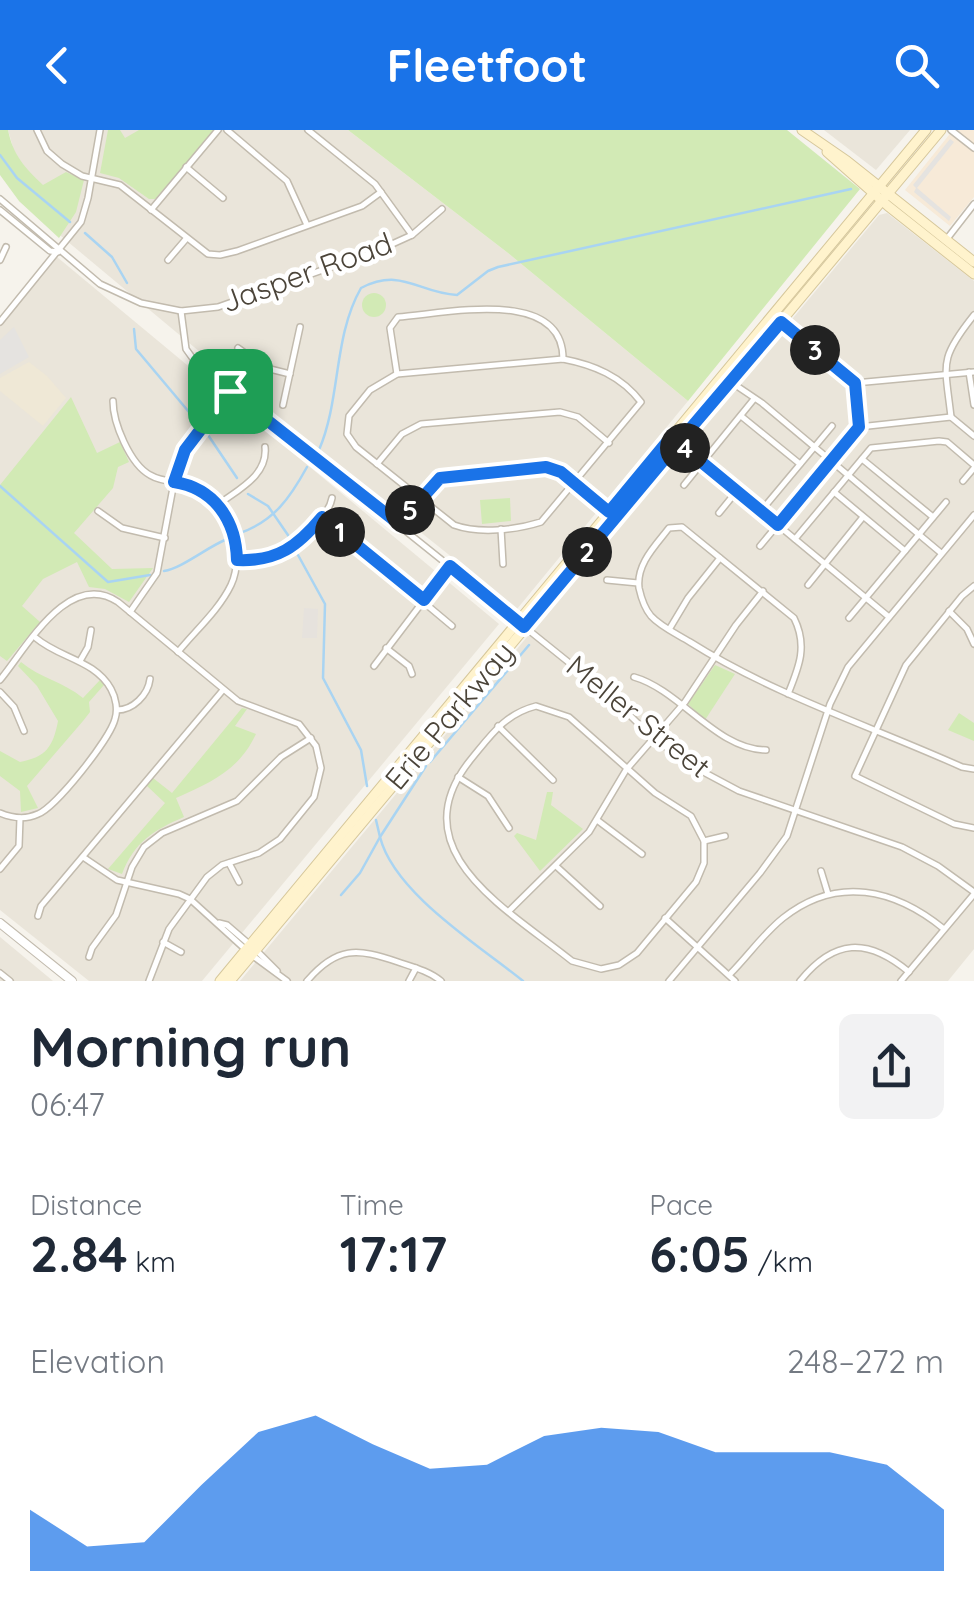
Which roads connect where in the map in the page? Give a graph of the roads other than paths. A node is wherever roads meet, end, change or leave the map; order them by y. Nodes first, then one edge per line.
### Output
1 (37, 130) edge
2 (100, 130) edge
3 (218, 130) edge
4 (227, 130) edge
5 (308, 130) edge
6 (926, 130) edge
7 (941, 130) edge
8 (951, 130) edge
9 (806, 133) edge
10 (974, 148) edge
11 (186, 167) junction
12 (92, 178) junction
13 (382, 192) junction
14 (880, 193) junction
15 (223, 198) dead end
16 (0, 200) edge
17 (974, 204) edge
18 (0, 210) edge
19 (151, 210) junction
20 (442, 210) dead end
21 (307, 225) junction
22 (412, 235) junction
23 (186, 239) junction
24 (946, 240) junction
25 (6, 247) dead end
26 (58, 252) junction
27 (0, 260) edge
28 (168, 260) dead end
29 (974, 262) edge
30 (974, 274) edge
31 (181, 310) junction
32 (974, 315) edge
33 (777, 319) junction
34 (0, 322) edge
35 (300, 326) dead end
36 (238, 348) dead end
37 (563, 358) junction
38 (254, 361) junction
39 (972, 372) edge
40 (946, 373) junction
41 (290, 374) junction
42 (397, 374) junction
43 (725, 380) junction
44 (855, 383) junction
45 (230, 391) junction
46 (754, 399) junction
47 (112, 402) dead end
48 (283, 405) dead end
49 (974, 405) edge
50 (742, 416) junction
51 (951, 417) junction
52 (832, 426) dead end
53 (859, 427) junction
54 (974, 436) edge
55 (675, 440) junction
56 (609, 443) junction
57 (266, 447) dead end
58 (814, 447) junction
59 (862, 459) junction
60 (831, 462) junction
61 (703, 463) junction
62 (378, 464) junction
63 (800, 464) junction
64 (974, 466) edge
65 (848, 476) junction
66 (963, 481) dead end
67 (174, 482) junction
68 (575, 484) junction
69 (684, 485) dead end
70 (737, 491) junction
71 (834, 492) junction
72 (332, 498) dead end
73 (419, 498) junction
74 (946, 502) dead end
75 (219, 504) junction
76 (98, 511) dead end
77 (761, 511) junction
78 (719, 513) dead end
79 (612, 514) junction
80 (974, 515) edge
81 (322, 517) junction
82 (864, 517) junction
83 (933, 518) junction
84 (399, 524) junction
85 (778, 525) junction
86 (501, 528) junction
87 (919, 534) junction
88 (165, 538) junction
89 (795, 539) junction
90 (760, 546) dead end
91 (904, 552) junction
92 (942, 554) junction
93 (720, 558) junction
94 (237, 560) junction
95 (503, 564) dead end
96 (825, 564) junction
97 (450, 566) junction
98 (606, 580) dead end
99 (638, 583) junction
100 (808, 584) dead end
101 (974, 586) edge
102 (763, 592) junction
103 (866, 598) junction
104 (424, 600) junction
105 (949, 611) junction
106 (130, 612) junction
107 (889, 617) junction
108 (849, 618) dead end
109 (521, 624) junction
110 (452, 626) dead end
111 (670, 629) junction
112 (91, 630) dead end
113 (811, 636) dead end
114 (802, 637) junction
115 (35, 638) junction
116 (974, 645) edge
117 (386, 648) junction
118 (178, 652) junction
119 (716, 658) junction
120 (80, 661) junction
121 (374, 666) dead end
122 (412, 674) dead end
123 (634, 677) dead end
124 (150, 679) dead end
125 (0, 680) edge
126 (224, 690) junction
127 (0, 692) edge
128 (535, 693) dead end
129 (788, 694) junction
130 (536, 706) junction
131 (682, 706) junction
132 (116, 710) junction
133 (828, 710) junction
134 (498, 726) junction
135 (875, 728) junction
136 (24, 730) dead end
137 (311, 738) junction
138 (653, 738) junction
139 (766, 750) dead end
140 (974, 769) edge
141 (626, 770) junction
142 (458, 777) junction
143 (553, 780) dead end
144 (795, 811) junction
145 (0, 812) edge
146 (20, 818) junction
147 (597, 820) junction
148 (508, 828) dead end
149 (974, 828) edge
150 (726, 836) dead end
151 (704, 841) junction
152 (642, 854) dead end
153 (83, 856) junction
154 (229, 863) junction
155 (556, 866) junction
156 (0, 869) edge
157 (821, 871) dead end
158 (239, 882) dead end
159 (126, 883) junction
160 (974, 893) edge
161 (828, 894) junction
162 (190, 899) junction
163 (600, 906) dead end
164 (510, 910) junction
165 (38, 916) dead end
166 (666, 918) junction
167 (0, 923) edge
168 (944, 929) junction
169 (163, 942) junction
170 (698, 946) junction
171 (250, 949) junction
172 (181, 952) dead end
173 (88, 958) dead end
174 (416, 968) junction
175 (909, 972) junction
176 (0, 974) edge
177 (730, 974) junction
178 (10, 981) edge
179 (72, 981) edge
180 (149, 981) edge
181 (220, 981) edge
182 (230, 981) edge
183 (288, 981) edge
184 (307, 981) edge
185 (409, 981) edge
186 (441, 981) edge
187 (668, 981) edge
188 (735, 981) edge
189 (800, 981) edge
190 (902, 981) edge

1 - 12 street
2 - 12 street
3 - 11 street
4 - 21 street
5 - 13 street
6 - 14 main road, Erie Parkway
7 - 14 main road, Erie Parkway
8 - 10 street
9 - 14 main road
11 - 15 street
11 - 19 street
12 - 19 street
12 - 26 street
13 - 21 street
13 - 22 street
14 - 24 main road
14 - 30 main road
14 - 33 main road, Erie Parkway
16 - 26 street
17 - 24 street
18 - 26 street
19 - 23 street
20 - 22 street, Jasper Road
21 - 23 street
22 - 31 street, Jasper Road
23 - 28 street
24 - 29 main road
25 - 27 street
26 - 31 street, Jasper Road
26 - 34 street
31 - 45 street, Meller Street
32 - 40 street
33 - 43 main road, Erie Parkway
33 - 44 street
35 - 41 street
36 - 38 street
37 - 42 street
37 - 42 street
37 - 56 street
38 - 41 street
38 - 45 street
39 - 40 street
39 - 49 street
40 - 44 street
40 - 51 street
41 - 48 street
42 - 62 street
43 - 46 street
43 - 55 main road, Erie Parkway
44 - 53 street
45 - 67 street
45 - 84 street, Meller Street
46 - 50 street
46 - 58 street
47 - 67 street
50 - 61 street
50 - 63 street
51 - 53 street
51 - 54 street
52 - 58 street
53 - 60 street
55 - 61 street
55 - 79 main road, Erie Parkway
56 - 62 street
56 - 68 street
57 - 75 street
58 - 60 street
58 - 63 street
59 - 64 street
59 - 65 street
59 - 83 street
60 - 65 street
60 - 85 street
61 - 69 street
61 - 70 street
62 - 73 street
63 - 77 street
64 - 66 street
65 - 71 street
65 - 87 street
67 - 75 street
67 - 88 street
68 - 73 street
68 - 79 street
68 - 86 street
70 - 77 street
70 - 78 street
71 - 82 street
71 - 89 street
72 - 81 street
73 - 84 street
73 - 86 street
74 - 83 street
75 - 94 street
76 - 88 street
77 - 85 street
79 - 109 main road, Erie Parkway
80 - 92 street
81 - 94 street
81 - 104 street
82 - 91 street
82 - 96 street
83 - 87 street
84 - 97 street, Meller Street
85 - 89 street
85 - 90 street
86 - 95 street
87 - 91 street
87 - 92 street
88 - 106 street
89 - 96 street
91 - 103 street
92 - 107 street
93 - 99 street
93 - 102 street
93 - 111 street
94 - 118 street
96 - 100 street
96 - 103 street
97 - 104 street
97 - 109 street, Meller Street
98 - 99 street
99 - 111 street
101 - 105 street
102 - 114 street
102 - 119 street
103 - 107 street
103 - 108 street
104 - 110 street
104 - 117 street
105 - 116 street
105 - 135 street
106 - 115 street
106 - 118 street
107 - 133 street
109 - 138 street, Meller Street
109 - 171 main road, Erie Parkway
111 - 119 street
112 - 120 street
113 - 114 street
114 - 129 street
115 - 120 street
115 - 125 street
117 - 121 street
117 - 122 street
118 - 126 street
119 - 129 street
119 - 131 street
120 - 132 street
123 - 131 street
124 - 132 street
126 - 137 street
126 - 153 street
127 - 136 street
128 - 130 street
129 - 133 street
130 - 134 street
130 - 141 street
131 - 138 street
131 - 139 street
132 - 146 street
133 - 135 street
133 - 144 street
134 - 142 street
134 - 143 street
135 - 140 street
135 - 149 street
137 - 154 street
137 - 159 street
138 - 141 street
138 - 144 street, Meller Street
141 - 147 street
141 - 151 street
142 - 148 street
142 - 164 street
144 - 160 street, Meller Street
144 - 170 street
145 - 146 street
146 - 156 street
147 - 152 street
147 - 155 street
150 - 151 street
151 - 166 street
153 - 159 street
153 - 165 street
154 - 158 street
154 - 162 street
155 - 163 street
155 - 164 street
157 - 161 street
159 - 162 street
159 - 173 street
160 - 168 street
161 - 168 street
161 - 177 street
162 - 169 street
162 - 171 street
164 - 166 street
166 - 170 street
167 - 179 street
168 - 175 street
169 - 172 street
169 - 180 street
170 - 177 street
170 - 187 street
171 - 181 main road, Erie Parkway
171 - 182 main road, Erie Parkway
171 - 183 street
174 - 184 street
174 - 185 street
174 - 186 street
175 - 189 street
175 - 190 street
176 - 178 street
177 - 188 street

